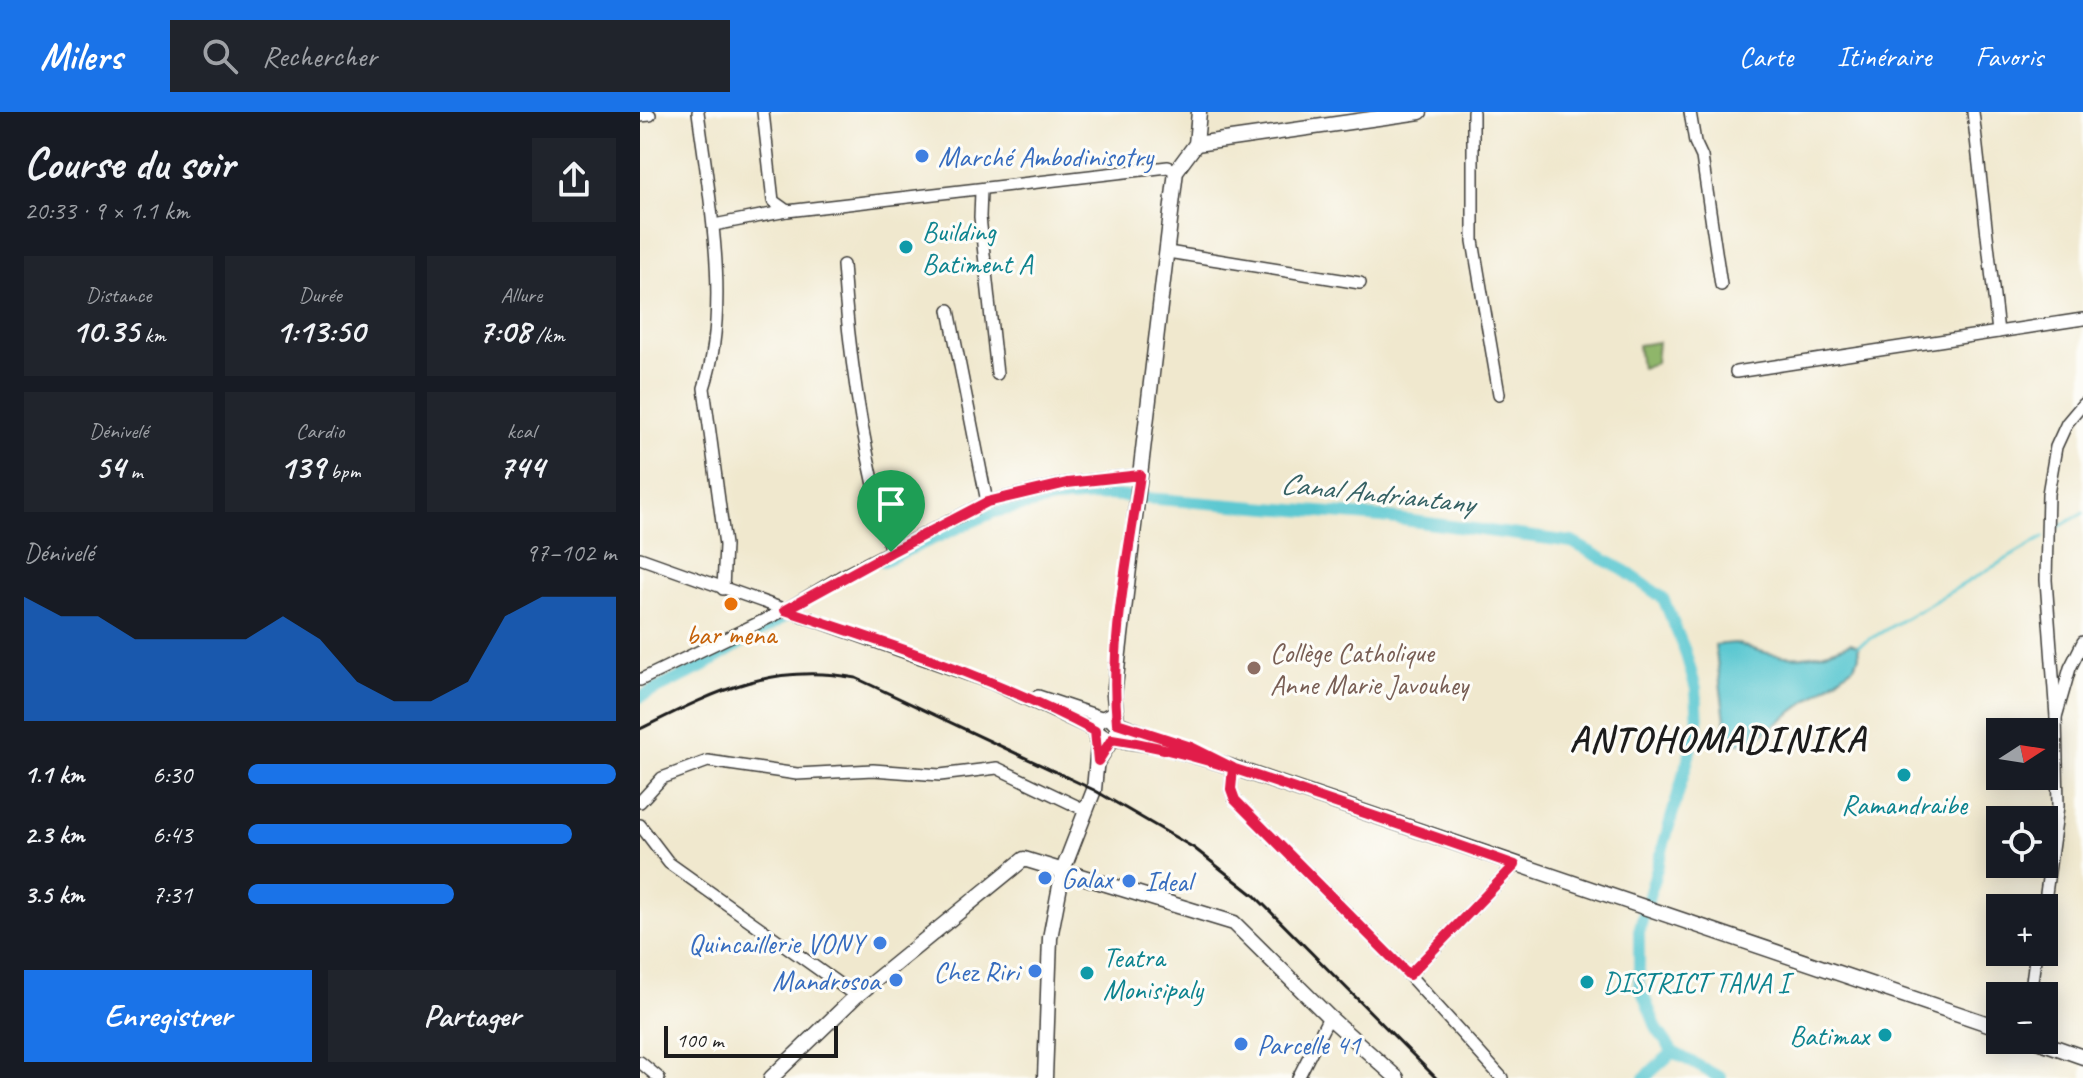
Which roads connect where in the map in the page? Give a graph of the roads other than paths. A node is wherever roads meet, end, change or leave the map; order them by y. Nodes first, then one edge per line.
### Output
1 (698, 112) edge
2 (763, 112) edge
3 (1199, 112) edge
4 (1420, 112) edge
5 (1473, 112) edge
6 (1690, 112) edge
7 (1973, 112) edge
8 (1196, 144) junction
9 (1176, 171) junction
10 (981, 191) junction
11 (787, 211) junction
12 (714, 225) junction
13 (1168, 252) junction
14 (843, 265) dead end
15 (1360, 283) dead end
16 (1721, 285) dead end
17 (949, 310) dead end
18 (2083, 319) edge
19 (1998, 332) junction
20 (1736, 372) dead end
21 (997, 374) dead end
22 (1499, 394) dead end
23 (2083, 404) edge
24 (1140, 475) junction
25 (987, 502) junction
26 (891, 552) junction
27 (640, 558) edge
28 (723, 589) junction
29 (785, 610) junction
30 (2083, 642) edge
31 (640, 680) edge
32 (1114, 695) junction
33 (2056, 717) junction
34 (1117, 723) junction
35 (1098, 724) junction
36 (1112, 739) junction
37 (1098, 761) junction
38 (1217, 762) junction
39 (1233, 768) junction
40 (640, 802) edge
41 (1087, 811) junction
42 (640, 825) edge
43 (1515, 865) junction
44 (1063, 870) junction
45 (2046, 894) edge
46 (1409, 975) junction
47 (856, 996) junction
48 (1329, 1017) junction
49 (1986, 1023) edge
50 (2058, 1048) edge
51 (2083, 1057) edge
52 (640, 1062) edge
53 (659, 1078) edge
54 (771, 1078) edge
55 (1045, 1078) edge
56 (1298, 1078) edge
57 (1397, 1078) edge
58 (1502, 1078) edge

1 - 12 street
2 - 11 street
3 - 8 street
4 - 8 street
5 - 22 street
6 - 16 street
7 - 19 street
8 - 9 street
9 - 10 street
9 - 13 street
10 - 11 street
10 - 21 street
11 - 12 street
12 - 28 street
13 - 15 street
13 - 24 street
14 - 26 street
17 - 25 street
18 - 19 street
19 - 20 street
23 - 33 street
24 - 25 street
24 - 32 street
25 - 26 street
26 - 29 street
27 - 28 street
28 - 29 street
29 - 31 street
29 - 35 street
30 - 33 street
32 - 34 street
32 - 35 street
33 - 45 street
34 - 35 street
34 - 36 street
34 - 38 street
35 - 36 street
35 - 37 street
36 - 37 street
36 - 38 street
37 - 41 street
38 - 39 street
39 - 43 street
39 - 46 street
40 - 41 street
41 - 44 street
42 - 47 street
43 - 46 street
43 - 49 street
44 - 47 street
44 - 48 street
44 - 55 street
46 - 58 street
47 - 54 street
48 - 56 street
48 - 57 street
50 - 51 street
52 - 53 street

